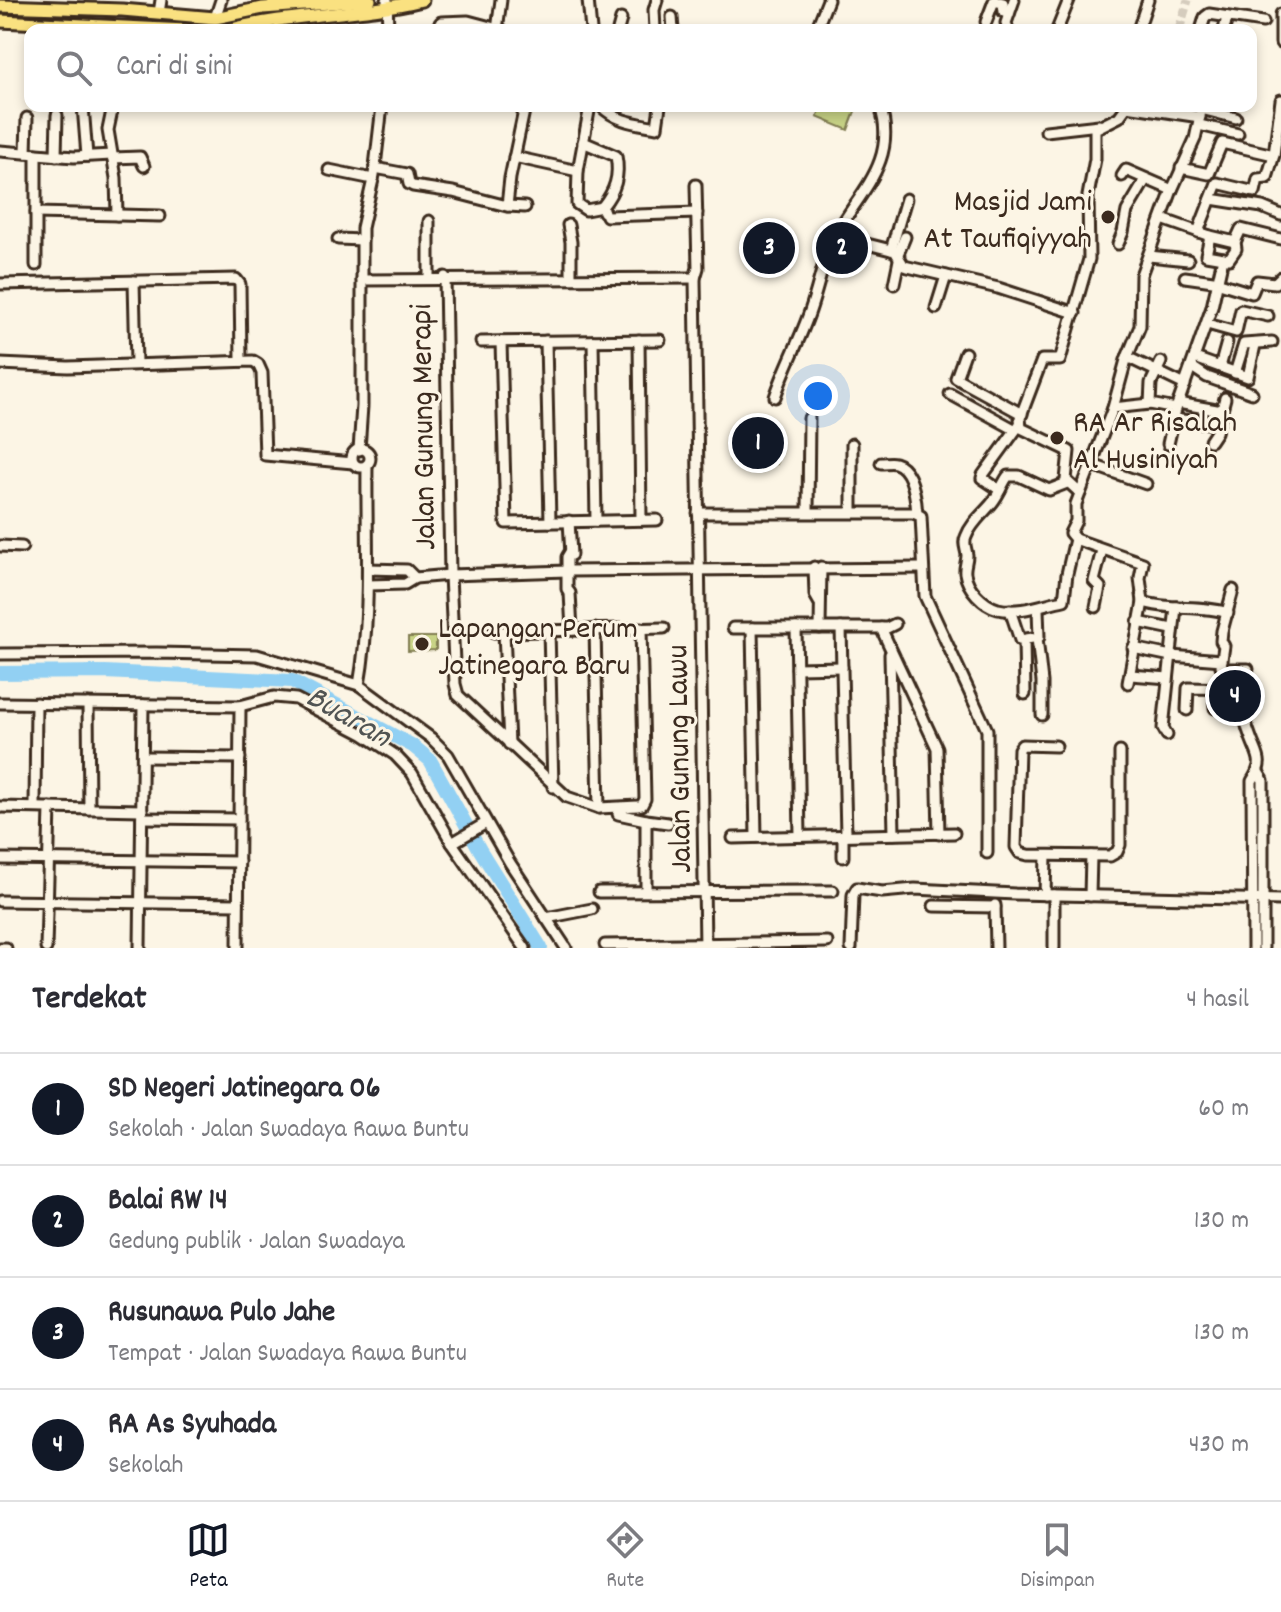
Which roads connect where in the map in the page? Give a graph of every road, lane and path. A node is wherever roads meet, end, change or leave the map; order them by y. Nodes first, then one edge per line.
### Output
1 (161, 0) edge
2 (221, 0) edge
3 (370, 0) edge
4 (422, 0) edge
5 (501, 0) edge
6 (588, 0) edge
7 (657, 0) edge
8 (828, 0) edge
9 (1014, 0) edge
10 (1069, 0) edge
11 (1148, 0) edge
12 (299, 2) edge
13 (42, 4) edge
14 (388, 4) edge
15 (109, 5) edge
16 (135, 5) edge
17 (0, 6) edge
18 (159, 13) junction
19 (1009, 14) junction
20 (1281, 14) edge
21 (672, 17) dead end
22 (1227, 17) junction
23 (215, 18) junction
24 (621, 19) dead end
25 (0, 21) edge
26 (986, 22) dead end
27 (1263, 22) dead end
28 (32, 24) edge
29 (256, 24) edge
30 (438, 24) edge
31 (469, 24) edge
32 (499, 24) edge
33 (590, 24) edge
34 (620, 24) edge
35 (655, 24) edge
36 (673, 24) edge
37 (818, 24) edge
38 (1006, 24) edge
39 (1059, 24) edge
40 (1140, 24) edge
41 (1203, 24) edge
42 (1225, 24) edge
43 (1281, 43) edge
44 (1281, 100) edge
45 (83, 112) edge
46 (112, 112) edge
47 (381, 112) edge
48 (524, 112) edge
49 (589, 112) edge
50 (608, 112) edge
51 (659, 112) edge
52 (882, 112) edge
53 (1123, 112) edge
54 (1201, 114) edge
55 (57, 115) dead end
56 (27, 118) dead end
57 (1236, 118) dead end
58 (1099, 125) junction
59 (1046, 131) dead end
60 (1238, 134) dead end
61 (583, 142) junction
62 (0, 151) edge
63 (31, 154) junction
64 (1274, 155) junction
65 (56, 156) junction
66 (87, 156) junction
67 (113, 156) junction
68 (514, 157) junction
69 (144, 166) dead end
70 (375, 168) junction
71 (1181, 168) junction
72 (329, 170) dead end
73 (578, 171) junction
74 (1122, 176) dead end
75 (373, 179) junction
76 (1146, 179) junction
77 (696, 185) dead end
78 (1172, 190) junction
79 (906, 199) dead end
80 (1211, 199) junction
81 (508, 206) junction
82 (525, 207) dead end
83 (604, 211) junction
84 (36, 213) junction
85 (697, 213) junction
86 (117, 215) junction
87 (1281, 215) edge
88 (160, 216) dead end
89 (1162, 219) junction
90 (429, 221) dead end
91 (568, 225) dead end
92 (1198, 232) junction
93 (835, 236) junction
94 (1210, 236) junction
95 (905, 237) dead end
96 (338, 239) dead end
97 (1281, 239) edge
98 (362, 240) junction
99 (1235, 242) junction
100 (1118, 244) dead end
101 (896, 255) junction
102 (1149, 256) junction
103 (1223, 258) junction
104 (1188, 260) dead end
105 (36, 265) dead end
106 (946, 276) junction
107 (445, 277) junction
108 (571, 277) junction
109 (1185, 277) dead end
110 (1281, 277) edge
111 (429, 278) junction
112 (695, 278) junction
113 (362, 280) junction
114 (134, 281) junction
115 (1217, 283) junction
116 (0, 284) edge
117 (894, 284) dead end
118 (936, 308) dead end
119 (1075, 313) junction
120 (1268, 316) dead end
121 (1207, 324) junction
122 (639, 340) junction
123 (660, 340) dead end
124 (546, 341) junction
125 (593, 341) junction
126 (481, 342) dead end
127 (501, 342) junction
128 (1227, 342) dead end
129 (1272, 342) dead end
130 (965, 353) dead end
131 (1127, 357) junction
132 (241, 361) junction
133 (1193, 362) junction
134 (0, 364) edge
135 (136, 364) junction
136 (1158, 366) junction
137 (1220, 367) junction
138 (1185, 385) junction
139 (1252, 393) dead end
140 (950, 394) dead end
141 (775, 397) dead end
142 (1225, 398) dead end
143 (1150, 404) junction
144 (1113, 408) junction
145 (1176, 410) junction
146 (1222, 411) junction
147 (809, 418) dead end
148 (1018, 422) junction
149 (1218, 424) junction
150 (1210, 441) dead end
151 (852, 444) dead end
152 (1168, 444) dead end
153 (360, 458) junction
154 (881, 463) dead end
155 (1090, 464) junction
156 (1067, 483) junction
157 (1146, 484) dead end
158 (1000, 490) junction
159 (1080, 493) junction
160 (808, 512) junction
161 (852, 512) junction
162 (698, 513) junction
163 (917, 514) junction
164 (641, 520) junction
165 (657, 520) dead end
166 (569, 521) junction
167 (596, 521) junction
168 (550, 522) junction
169 (1075, 539) junction
170 (0, 546) edge
171 (22, 547) dead end
172 (1102, 550) junction
173 (818, 567) junction
174 (922, 568) junction
175 (368, 569) junction
176 (699, 569) junction
177 (570, 571) junction
178 (450, 575) junction
179 (415, 578) junction
180 (368, 585) junction
181 (1233, 590) dead end
182 (1143, 602) junction
183 (1096, 607) dead end
184 (1176, 607) junction
185 (1038, 609) junction
186 (1010, 610) junction
187 (1228, 613) junction
188 (1138, 622) junction
189 (895, 624) dead end
190 (641, 628) junction
191 (664, 628) dead end
192 (733, 628) dead end
193 (752, 628) junction
194 (796, 628) junction
195 (820, 628) junction
196 (841, 628) junction
197 (881, 628) junction
198 (595, 629) junction
199 (1172, 629) junction
200 (549, 630) junction
201 (572, 630) junction
202 (1037, 638) junction
203 (1024, 640) junction
204 (1133, 648) junction
205 (890, 649) junction
206 (0, 654) edge
207 (1171, 656) junction
208 (1222, 660) junction
209 (842, 667) junction
210 (797, 668) junction
211 (1248, 669) dead end
212 (1168, 678) junction
213 (359, 685) junction
214 (1214, 689) junction
215 (1025, 694) dead end
216 (0, 703) edge
217 (36, 703) junction
218 (88, 704) junction
219 (143, 705) junction
220 (240, 706) junction
221 (1215, 708) dead end
222 (1187, 710) dead end
223 (1042, 715) dead end
224 (1167, 735) dead end
225 (509, 744) junction
226 (1056, 746) dead end
227 (1120, 752) dead end
228 (143, 757) junction
229 (240, 758) junction
230 (1258, 772) junction
231 (553, 787) junction
232 (0, 807) edge
233 (35, 807) junction
234 (50, 808) junction
235 (89, 809) junction
236 (603, 811) junction
237 (142, 814) junction
238 (239, 819) junction
239 (646, 820) junction
240 (668, 823) dead end
241 (485, 824) junction
242 (954, 833) dead end
243 (894, 834) junction
244 (939, 834) junction
245 (844, 835) junction
246 (800, 836) junction
247 (756, 837) junction
248 (733, 838) dead end
249 (455, 842) junction
250 (987, 853) dead end
251 (1046, 856) junction
252 (1091, 856) junction
253 (1252, 856) junction
254 (1264, 856) junction
255 (843, 857) dead end
256 (0, 859) edge
257 (49, 859) junction
258 (141, 861) junction
259 (239, 862) junction
260 (646, 891) junction
261 (706, 891) junction
262 (833, 891) dead end
263 (599, 892) dead end
264 (995, 894) junction
265 (1049, 895) junction
266 (1090, 896) junction
267 (1258, 900) junction
268 (1281, 900) edge
269 (0, 901) edge
270 (48, 902) junction
271 (141, 903) junction
272 (238, 904) junction
273 (934, 906) dead end
274 (995, 907) junction
275 (592, 909) dead end
276 (546, 918) junction
277 (827, 942) dead end
278 (605, 945) dead end
279 (755, 945) edge
280 (802, 945) edge
281 (705, 946) edge
282 (0, 948) edge
283 (6, 948) edge
284 (46, 948) edge
285 (140, 948) edge
286 (238, 948) edge
287 (525, 948) edge
288 (566, 948) edge
289 (851, 948) edge
290 (996, 948) edge
291 (1054, 948) edge
292 (1253, 948) edge
293 (1263, 948) edge

1 - 18 street
2 - 23 street
3 - 12 main road
4 - 14 main road
5 - 32 street
6 - 33 street
7 - 35 street
8 - 37 street
9 - 19 street
10 - 39 street
11 - 40 street
12 - 23 main road
13 - 15 main road
13 - 17 main road
14 - 29 main road
15 - 16 main road
16 - 18 main road
18 - 23 main road
19 - 26 street
19 - 38 street
20 - 43 street
21 - 36 street
22 - 27 street
22 - 41 street
22 - 42 street
24 - 34 street
25 - 28 main road
30 - 31 street
44 - 64 street
45 - 66 street
46 - 67 street
47 - 70 street
48 - 68 street
49 - 61 street
50 - 51 street
52 - 93 street
53 - 58 street
54 - 57 street
54 - 60 street
54 - 71 street
55 - 65 street
56 - 63 street
58 - 59 street
58 - 119 street
61 - 73 street
61 - 83 street
62 - 63 street
63 - 65 street
63 - 84 street
64 - 71 street
64 - 80 street
65 - 66 street
66 - 67 street
67 - 69 street
67 - 86 street
68 - 73 street
68 - 81 street
70 - 75 street
70 - 81 street
71 - 78 street
72 - 75 street
73 - 83 street
74 - 76 street
75 - 98 street
76 - 78 street
76 - 100 street
77 - 85 street, Jalan Gunung Lawu
78 - 89 street
79 - 101 street
80 - 87 street
80 - 92 street
81 - 82 street
83 - 85 street
84 - 86 street
84 - 105 street
85 - 112 street, Jalan Gunung Lawu
86 - 88 street
89 - 92 street
89 - 102 street
90 - 111 street
91 - 108 street
92 - 94 street
93 - 101 street
93 - 141 street
94 - 99 street
94 - 103 street
95 - 101 street
96 - 98 street
97 - 99 street
98 - 113 street
99 - 103 street
101 - 106 street
101 - 117 street
102 - 104 street
102 - 131 street
103 - 115 street
106 - 118 street
106 - 119 street
107 - 108 street
107 - 111 street
107 - 178 street, Jalan Gunung Merapi
108 - 112 street
109 - 115 street
110 - 115 street
111 - 113 street
112 - 162 street, Jalan Gunung Lawu
113 - 153 street
114 - 116 street
114 - 132 street
114 - 135 street
115 - 121 street
119 - 148 street
120 - 121 street
121 - 133 street
122 - 123 street
122 - 125 street
122 - 164 street
124 - 125 street
124 - 127 street
124 - 168 street
125 - 167 street
126 - 127 street
127 - 168 street
128 - 137 street
129 - 137 street
130 - 148 street
131 - 136 street
131 - 144 street
132 - 135 street
132 - 153 street
133 - 137 street
133 - 138 street
133 - 139 street
134 - 135 street
136 - 138 street
136 - 143 street
138 - 145 street
140 - 148 street
142 - 146 street
143 - 144 street
143 - 145 street
144 - 155 street
145 - 146 street
145 - 149 street
145 - 152 street
146 - 149 street
147 - 160 street
148 - 156 street
148 - 158 street
149 - 150 street
151 - 161 street
153 - 175 street
154 - 163 street
155 - 157 street
155 - 159 street
156 - 158 street
156 - 159 street
158 - 186 street
159 - 169 street
160 - 161 street
160 - 162 street
161 - 163 street
162 - 176 street, Jalan Gunung Lawu
163 - 174 street
164 - 165 street
164 - 167 street
166 - 167 street
166 - 168 street
166 - 177 street
169 - 172 street
169 - 185 street
170 - 171 street
172 - 182 street
172 - 183 street
173 - 174 street
173 - 176 street
173 - 195 street
174 - 250 street
175 - 179 street
175 - 180 street
176 - 177 street
176 - 261 street, Jalan Gunung Lawu
177 - 178 street
177 - 201 street
178 - 179 street
178 - 225 street, Jalan Gunung Merapi
179 - 180 street
180 - 213 street
181 - 187 street
182 - 184 street
182 - 188 street
184 - 187 street
184 - 199 street
185 - 186 street
185 - 202 street
186 - 203 street
187 - 208 street
188 - 199 street
188 - 204 street
189 - 197 street
190 - 191 street
190 - 198 street
190 - 236 street
192 - 193 street
193 - 194 street
193 - 247 street
194 - 195 street
194 - 210 street
195 - 196 street
196 - 197 street
196 - 209 street
197 - 205 street
198 - 201 street
198 - 236 street
199 - 207 street
200 - 201 street
200 - 225 street
200 - 231 street
202 - 203 street
202 - 223 street
203 - 215 street
204 - 207 street
204 - 212 street
205 - 243 street
205 - 244 street
206 - 213 street
207 - 208 street
207 - 212 street
208 - 211 street
209 - 210 street
209 - 245 street
210 - 246 street
212 - 224 street
213 - 241 street
214 - 221 street
214 - 222 street
214 - 230 street
216 - 217 street
217 - 218 street
217 - 233 street
218 - 219 street
218 - 235 street
219 - 220 street
219 - 228 street
220 - 229 street
220 - 249 street
225 - 231 street
226 - 251 street
227 - 252 street
228 - 229 street
228 - 237 street
229 - 238 street
230 - 253 street
230 - 254 street
231 - 236 street
232 - 233 street
233 - 234 street
234 - 235 street
234 - 257 street
235 - 237 street
236 - 239 street
237 - 238 street
237 - 258 street
238 - 259 street
239 - 240 street
239 - 260 street
241 - 249 street
241 - 276 street
242 - 244 street
243 - 244 street
243 - 245 street
245 - 246 street
245 - 255 street
246 - 247 street
247 - 248 street
249 - 287 street
251 - 252 street
251 - 265 street
252 - 266 street
253 - 254 street
253 - 267 street
254 - 267 street
256 - 257 street
257 - 258 street
257 - 270 street
258 - 259 street
258 - 271 street
259 - 272 street
260 - 261 street
260 - 263 street
261 - 262 street
261 - 281 street, Jalan Gunung Lawu
264 - 265 street
264 - 274 street
264 - 289 street
265 - 266 street
265 - 291 street
266 - 267 street
267 - 268 street
267 - 292 street
267 - 293 street
269 - 270 street
270 - 271 street
270 - 284 street
271 - 272 street
271 - 285 street
272 - 286 street
273 - 274 street
274 - 290 street
275 - 276 street
276 - 288 street
277 - 280 street
278 - 281 street
279 - 280 street
279 - 281 street
282 - 283 street

